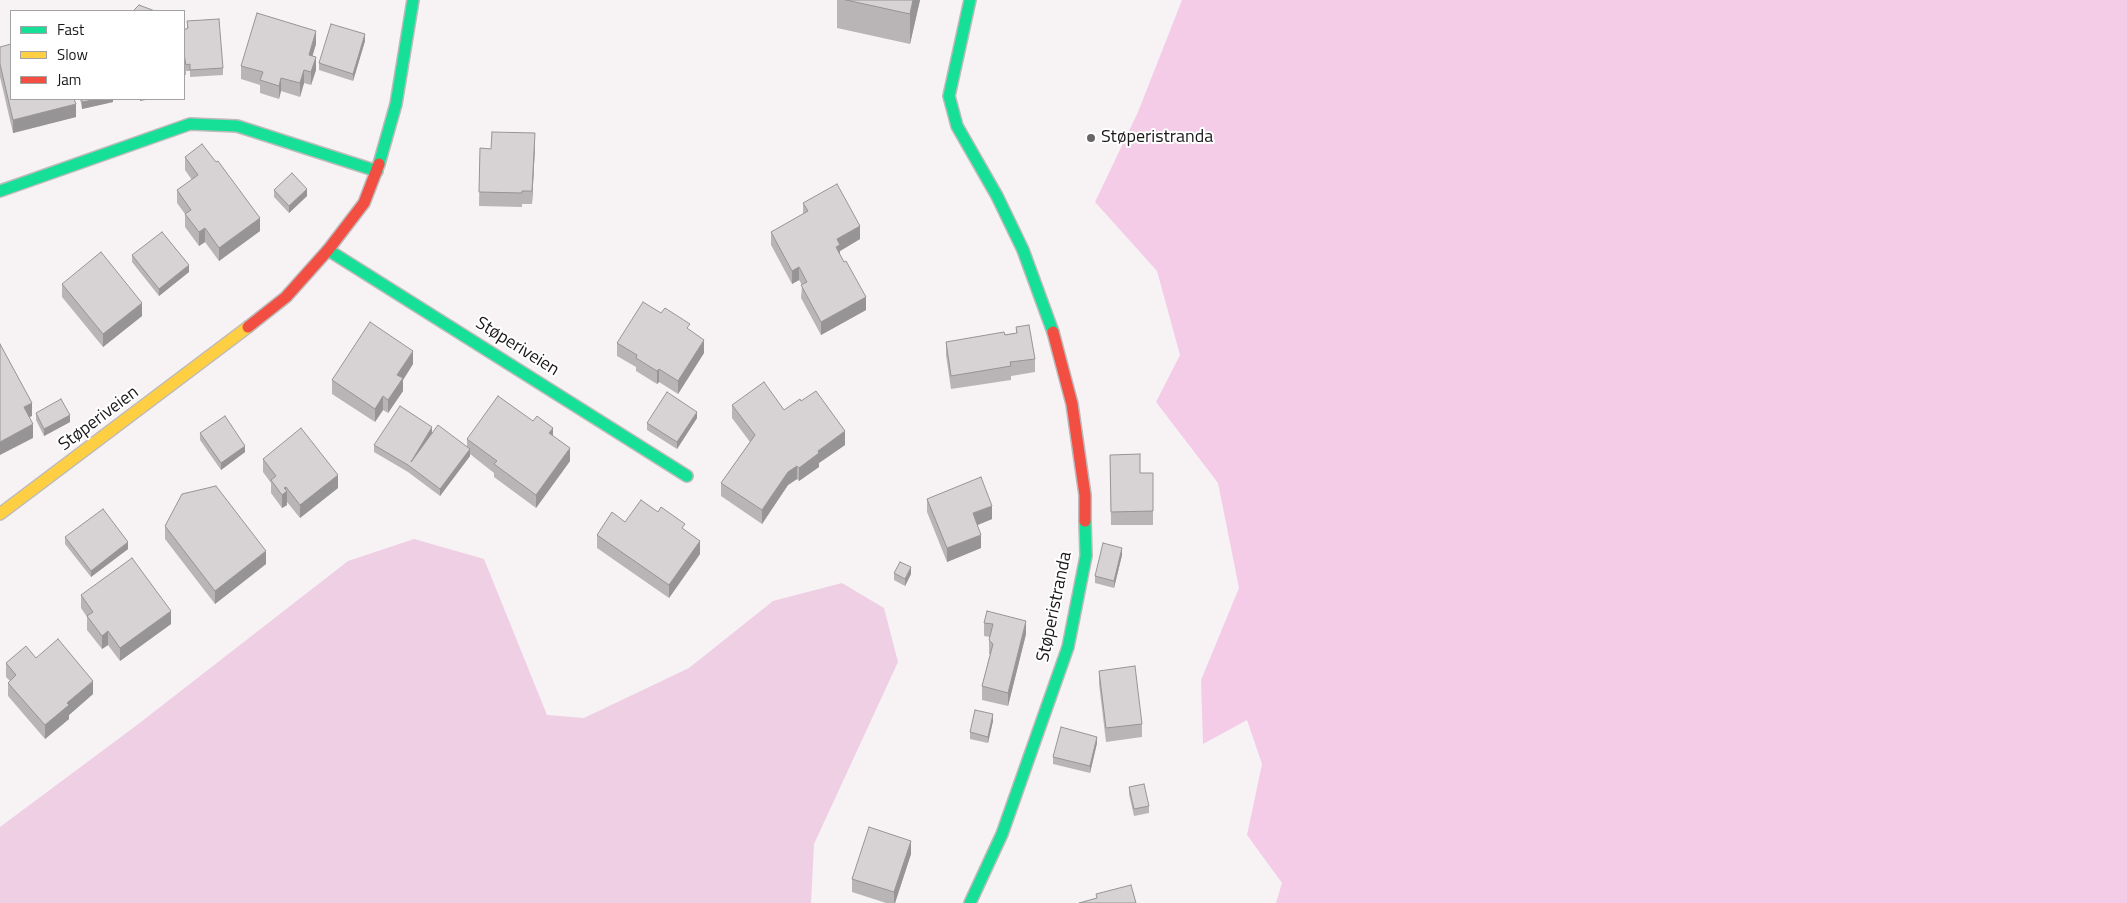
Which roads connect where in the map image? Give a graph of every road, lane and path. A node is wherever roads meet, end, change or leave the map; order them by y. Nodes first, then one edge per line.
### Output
1 (413, 0) edge
2 (970, 0) edge
3 (376, 171) junction
4 (0, 192) edge
5 (328, 250) junction
6 (687, 476) dead end
7 (0, 514) edge
8 (970, 903) edge

1 - 3 street, Støperiveien
2 - 8 street, Støperistranda
3 - 4 street
3 - 5 street, Støperiveien
5 - 6 street, Støperiveien
5 - 7 street, Støperiveien

